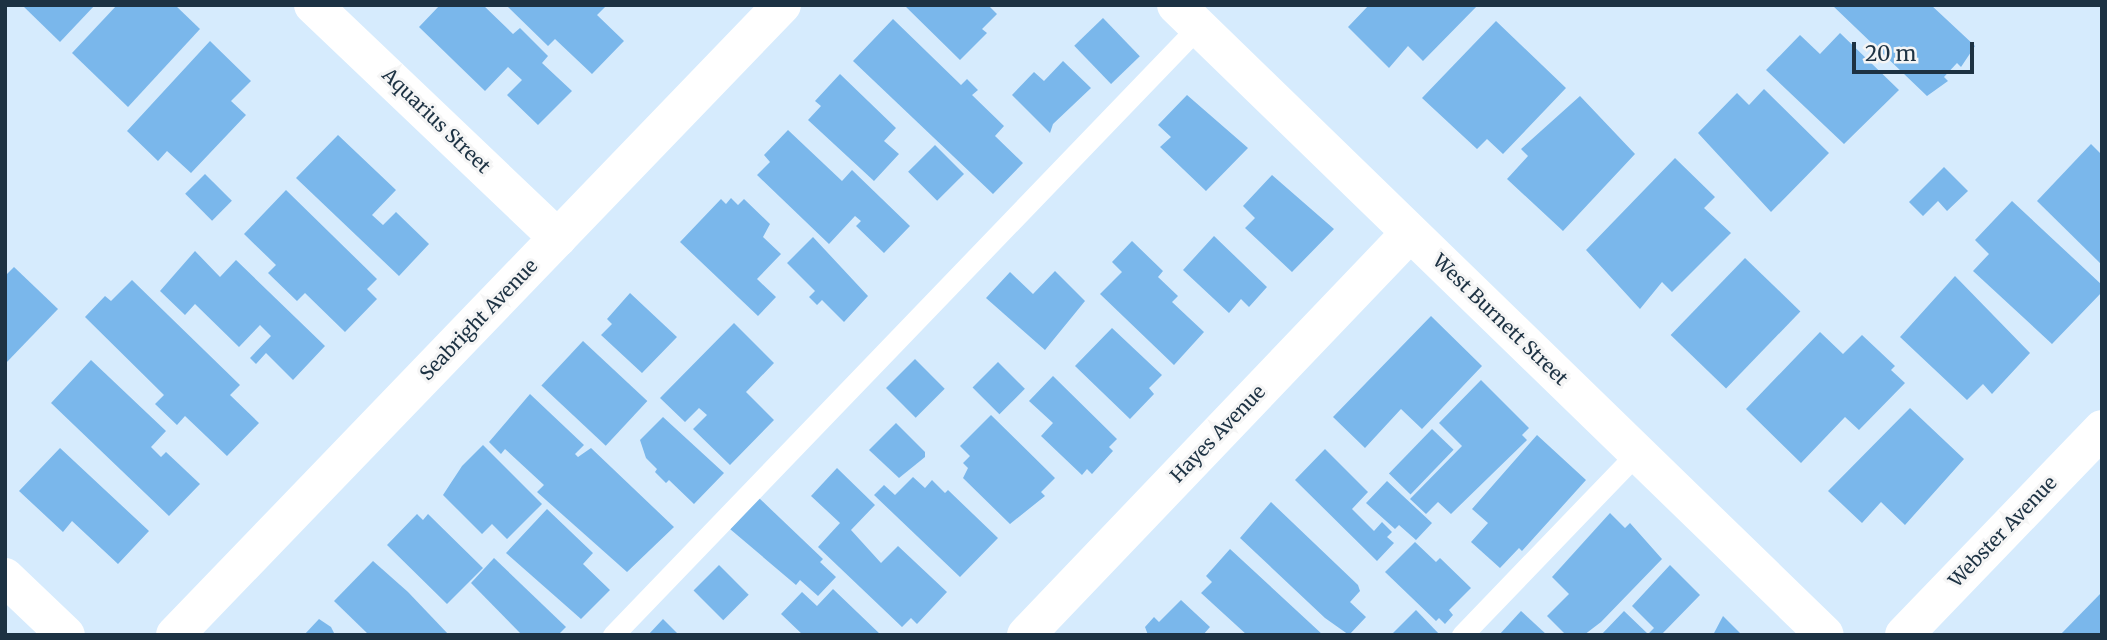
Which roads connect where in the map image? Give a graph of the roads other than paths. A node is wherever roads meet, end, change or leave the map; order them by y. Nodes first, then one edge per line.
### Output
1 (313, 5) edge
2 (782, 5) edge
3 (1187, 16) edge
4 (1410, 233) junction
5 (558, 238) junction
6 (2102, 429) edge
7 (1637, 453) junction
8 (5, 577) edge
9 (66, 635) edge
10 (175, 635) edge
11 (613, 635) edge
12 (1026, 635) edge
13 (1462, 635) edge
14 (1825, 635) edge
15 (1904, 635) edge

1 - 5 street, Aquarius Street
2 - 5 street, Seabright Avenue
3 - 4 street, West Burnett Street
3 - 11 lane
4 - 7 street, West Burnett Street
4 - 12 street, Hayes Avenue
5 - 10 street, Seabright Avenue
6 - 15 street, Webster Avenue
7 - 13 lane
7 - 14 street, West Burnett Street
8 - 9 street

